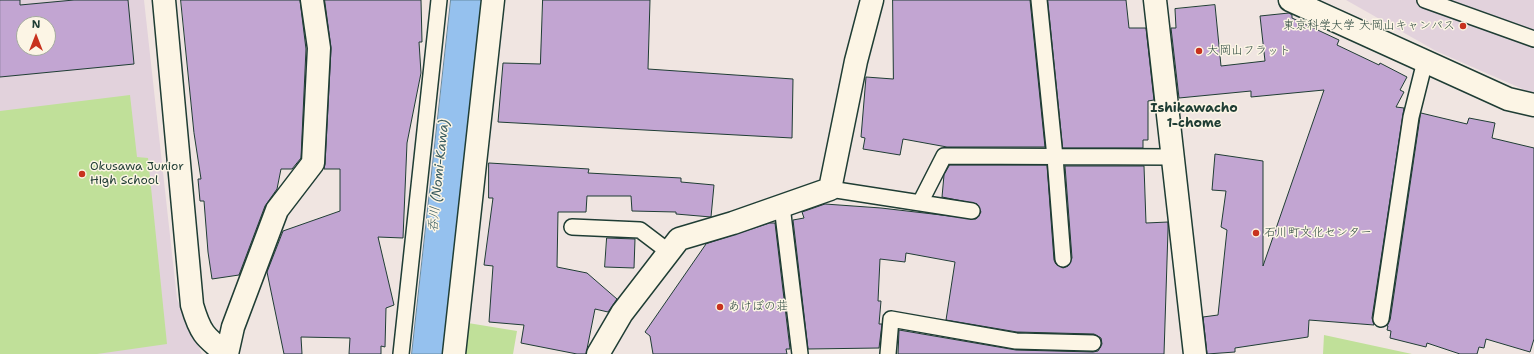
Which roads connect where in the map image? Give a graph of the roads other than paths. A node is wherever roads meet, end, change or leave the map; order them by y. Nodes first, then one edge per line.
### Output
1 (164, 0) edge
2 (312, 0) edge
3 (439, 0) edge
4 (492, 0) edge
5 (872, 0) edge
6 (1039, 0) edge
7 (1155, 0) edge
8 (1290, 0) edge
9 (1425, 0) edge
10 (1534, 39) edge
11 (1425, 61) junction
12 (1534, 105) edge
13 (1055, 157) junction
14 (1172, 157) junction
15 (830, 189) junction
16 (920, 203) junction
17 (782, 206) junction
18 (972, 211) dead end
19 (572, 226) dead end
20 (669, 252) junction
21 (1063, 259) dead end
22 (1381, 319) dead end
23 (1093, 343) dead end
24 (1014, 348) edge
25 (227, 354) edge
26 (401, 354) edge
27 (454, 354) edge
28 (598, 354) edge
29 (800, 354) edge
30 (888, 354) edge
31 (1195, 354) edge

1 - 25 street
2 - 25 street
3 - 26 lane
4 - 27 street
5 - 15 street
6 - 13 lane
7 - 14 street
8 - 11 street
9 - 10 lane
11 - 12 street
11 - 22 lane
13 - 14 lane
13 - 16 lane
13 - 21 lane
14 - 31 street
15 - 16 lane
15 - 17 street
16 - 18 lane
17 - 20 street
17 - 29 lane
19 - 20 lane
20 - 28 street
23 - 24 lane
24 - 30 lane

